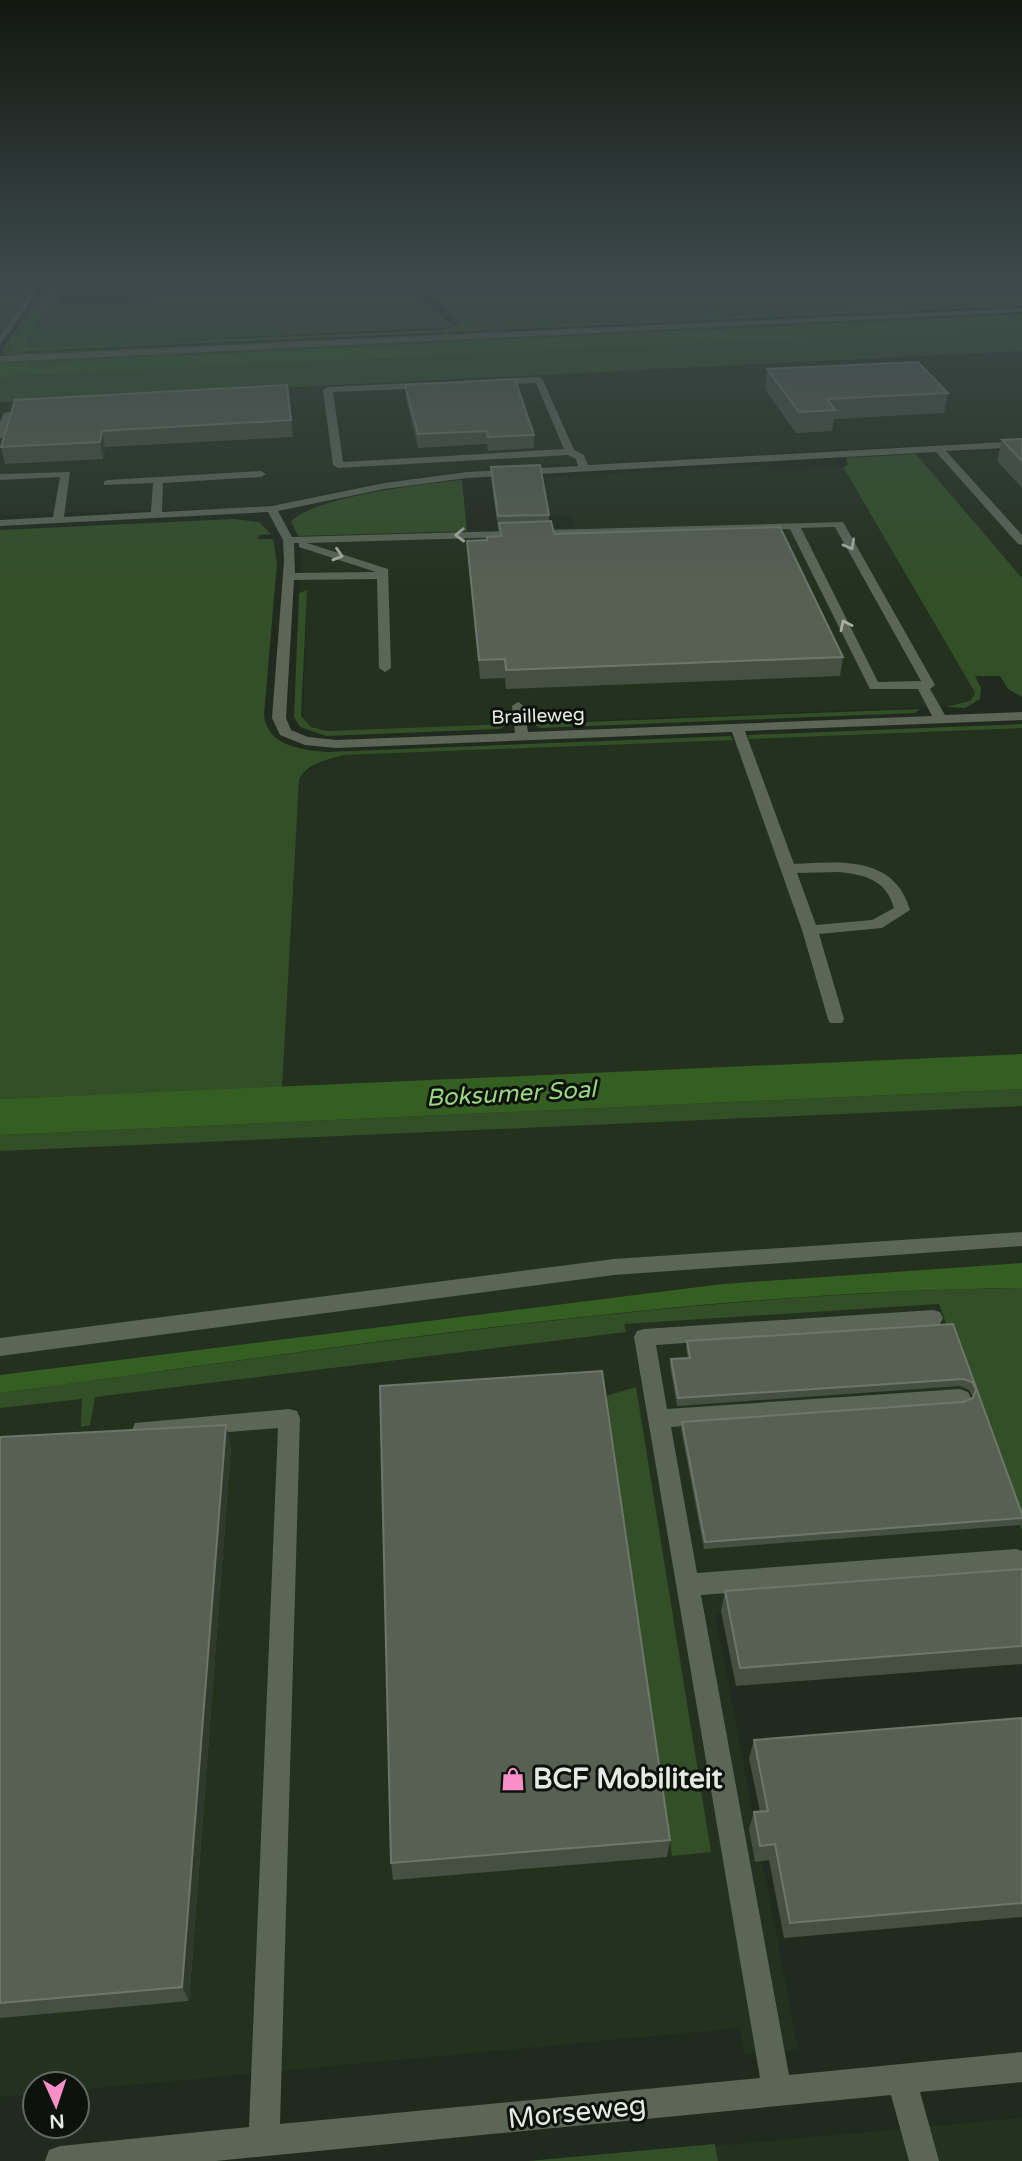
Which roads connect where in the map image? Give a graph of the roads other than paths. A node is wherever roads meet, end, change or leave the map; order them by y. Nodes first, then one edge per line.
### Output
1 (410, 386) edge
2 (542, 386) edge
3 (42, 410) edge
4 (0, 436) edge
5 (1022, 444) edge
6 (938, 448) junction
7 (570, 452) junction
8 (378, 462) junction
9 (584, 468) junction
10 (261, 474) dead end
11 (0, 477) edge
12 (158, 480) junction
13 (108, 483) dead end
14 (397, 484) junction
15 (272, 509) junction
16 (156, 517) junction
17 (58, 520) junction
18 (0, 522) edge
19 (794, 525) junction
20 (288, 540) junction
21 (1022, 542) edge
22 (382, 575) junction
23 (289, 577) junction
24 (385, 668) dead end
25 (922, 685) junction
26 (518, 706) dead end
27 (1022, 716) edge
28 (940, 719) junction
29 (737, 727) junction
30 (522, 736) junction
31 (787, 869) junction
32 (810, 930) junction
33 (836, 1019) dead end
34 (1022, 1239) edge
35 (933, 1318) dead end
36 (0, 1347) edge
37 (960, 1398) dead end
38 (659, 1419) junction
39 (124, 1432) edge
40 (1016, 1560) dead end
41 (688, 1586) junction
42 (1022, 2067) edge
43 (902, 2080) junction
44 (777, 2092) junction
45 (264, 2142) junction
46 (132, 2158) edge
47 (60, 2161) edge
48 (924, 2161) edge

1 - 8 street
2 - 7 street
3 - 4 street
5 - 6 street
6 - 9 street
6 - 21 street
7 - 8 street
7 - 9 street
8 - 14 street
9 - 14 street
10 - 12 street
11 - 17 street
12 - 13 street
12 - 16 street
14 - 15 street
15 - 16 street
15 - 20 street, Brailleweg
16 - 17 street
17 - 18 street
19 -> 20 street
25 -> 19 street
19 -> 25 street
20 -> 22 street
20 - 23 street, Brailleweg
22 - 23 street
22 - 24 street
23 - 30 street, Brailleweg
25 - 28 street
26 - 30 street
27 - 28 street, Brailleweg
28 - 29 street, Brailleweg
29 - 30 street, Brailleweg
29 - 31 street
31 - 32 street
31 - 32 street
32 - 33 street
34 - 36 street
35 - 38 street
37 - 38 street
38 - 41 street
39 - 45 street
40 - 41 street
41 - 44 street
42 - 43 street, Morseweg
43 - 44 street, Morseweg
43 - 48 street
44 - 45 street, Morseweg
45 - 46 street, Morseweg
46 - 47 street, Morseweg

